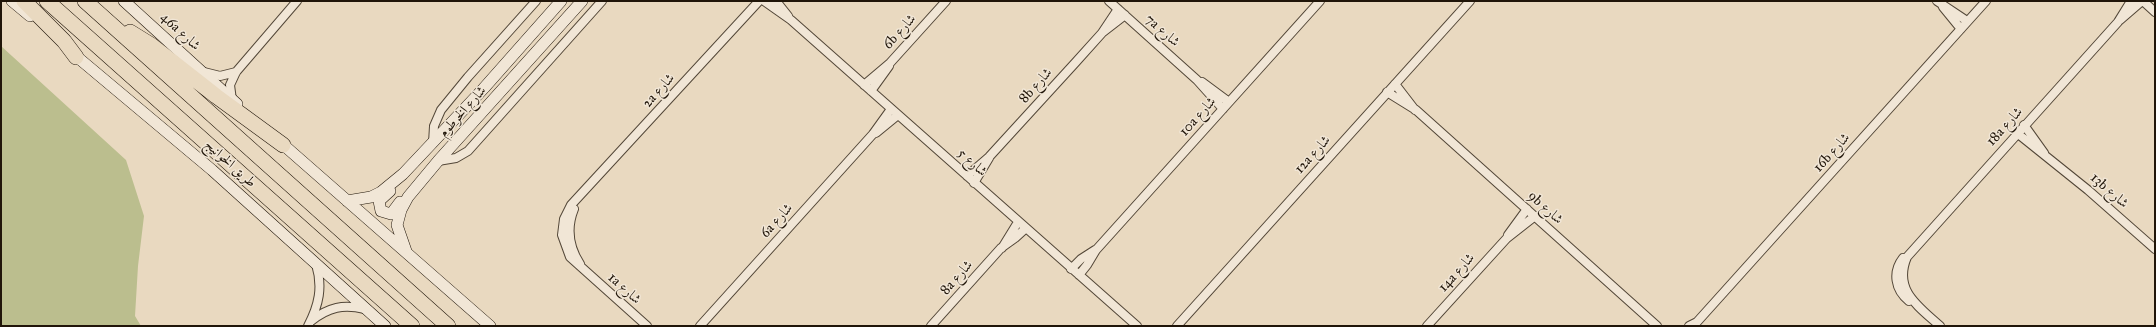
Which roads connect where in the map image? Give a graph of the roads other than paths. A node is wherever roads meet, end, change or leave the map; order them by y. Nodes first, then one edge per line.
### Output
1 (12, 1) edge
2 (24, 1) edge
3 (47, 1) edge
4 (86, 1) edge
5 (124, 1) edge
6 (536, 1) edge
7 (560, 1) edge
8 (582, 1) edge
9 (602, 1) edge
10 (759, 1) edge
11 (764, 1) edge
12 (776, 1) edge
13 (946, 1) edge
14 (1109, 1) edge
15 (1320, 1) edge
16 (1470, 1) edge
17 (1986, 1) edge
18 (2131, 1) edge
19 (2142, 1) edge
20 (293, 2) edge
21 (1939, 3) edge
22 (1118, 9) junction
23 (2155, 12) edge
24 (1125, 15) junction
25 (791, 20) junction
26 (1967, 22) junction
27 (2118, 22) junction
28 (116, 28) junction
29 (1961, 29) junction
30 (1102, 33) junction
31 (76, 57) junction
32 (890, 63) junction
33 (198, 69) junction
34 (236, 72) junction
35 (1197, 80) junction
36 (1395, 84) junction
37 (864, 85) junction
38 (871, 91) junction
39 (1387, 92) junction
40 (232, 100) junction
41 (1229, 102) junction
42 (1223, 108) junction
43 (891, 109) junction
44 (1416, 110) junction
45 (898, 115) junction
46 (2024, 125) junction
47 (2017, 133) junction
48 (873, 134) junction
49 (433, 143) junction
50 (283, 145) junction
51 (2045, 153) junction
52 (989, 157) junction
53 (438, 161) junction
54 (403, 174) junction
55 (966, 176) junction
56 (974, 183) junction
57 (416, 188) junction
58 (347, 201) junction
59 (1526, 209) junction
60 (1534, 216) junction
61 (1018, 222) junction
62 (1026, 228) junction
63 (1507, 238) junction
64 (566, 240) joint
65 (2153, 244) edge
66 (1001, 248) junction
67 (1096, 250) junction
68 (408, 255) junction
69 (315, 263) junction
70 (1072, 269) junction
71 (1079, 275) junction
72 (367, 309) junction
73 (309, 324) edge
74 (1696, 324) edge
75 (385, 326) edge
76 (412, 326) edge
77 (448, 326) edge
78 (490, 326) edge
79 (647, 326) edge
80 (700, 326) edge
81 (931, 326) edge
82 (1136, 326) edge
83 (1177, 326) edge
84 (1427, 326) edge
85 (1657, 326) edge
86 (1689, 326) edge
87 (1940, 326) edge

1 - 31 street
2 - 31 highway
3 - 76 highway, طريق الخوانيج
4 - 28 highway, طريق الخوانيج
5 - 33 street, 46a شارع
6 - 49 street
7 - 49 street, شارع الخرطوم
8 - 53 street, شارع الخرطوم
9 - 53 street
10 - 64 street, 2a شارع
11 - 25 street, شارع 5
12 - 25 street, شارع 5
13 - 32 street, 6b شارع
14 - 22 street, 7a شارع
15 - 41 street, 10a شارع
16 - 36 street, 12a شارع
17 - 26 street, 16b شارع
18 - 27 street, 18a شارع
19 - 23 street
19 - 27 street, 18a شارع
20 - 34 street
21 - 26 street
21 - 29 street
22 - 24 street, 7a شارع
22 - 30 street, 8b شارع
24 - 30 street, 8b شارع
24 - 35 street, 7a شارع
25 - 37 street, شارع 5
26 - 29 street, 16b شارع
27 - 46 street, 18a شارع
28 - 50 highway
28 - 77 highway, طريق الخوانيج
29 - 74 street, 16b شارع
30 - 52 street, 8b شارع
31 - 69 street
32 - 37 street, 6b شارع
32 - 38 street, 6b شارع
33 - 34 street, 46a شارع
33 - 40 street, 46a شارع
34 - 40 street
35 - 41 street, 7a شارع
35 - 42 street, 7a شارع
36 - 39 street, 12a شارع
36 - 44 street, 9b شارع
37 - 38 street, شارع 5
38 - 43 street, شارع 5
39 - 44 street, 9b شارع
39 - 83 street, 12a شارع
40 - 50 street, 46a شارع
41 - 42 street, 10a شارع
42 - 67 street, 10a شارع
43 - 45 street, شارع 5
43 - 48 street, 6a شارع
44 - 59 street, 9b شارع
45 - 48 street, 6a شارع
45 - 55 street, شارع 5
46 - 47 street, 18a شارع
46 - 51 street, 13b شارع
47 - 51 street, 13b شارع
47 - 87 street, 18a شارع
48 - 80 street, 6a شارع
49 - 54 street, شارع الخرطوم
50 - 58 street, 46a شارع
51 - 65 street, 13b شارع
52 - 55 street, 8b شارع
52 - 56 street, 8b شارع
53 - 57 street, شارع الخرطوم
54 - 57 street
54 - 58 street, شارع الخرطوم
55 - 56 street, شارع 5
56 - 61 street, شارع 5
57 - 68 street, شارع الخرطوم
58 - 68 street, 46a شارع
59 - 60 street, 9b شارع
59 - 63 street, 14a شارع
60 - 63 street, 14a شارع
60 - 85 street, 9b شارع
61 - 62 street, شارع 5
61 - 66 street, 8a شارع
62 - 66 street, 8a شارع
62 - 70 street, شارع 5
63 - 84 street, 14a شارع
64 - 79 street, 1a شارع
66 - 81 street, 8a شارع
67 - 70 street, 10a شارع
67 - 71 street, 10a شارع
68 - 78 street, 46a شارع
69 - 72 street
69 - 73 street
70 - 71 street, شارع 5
71 - 82 street, شارع 5
72 - 73 street
72 - 75 street
74 - 86 street, 16b شارع

